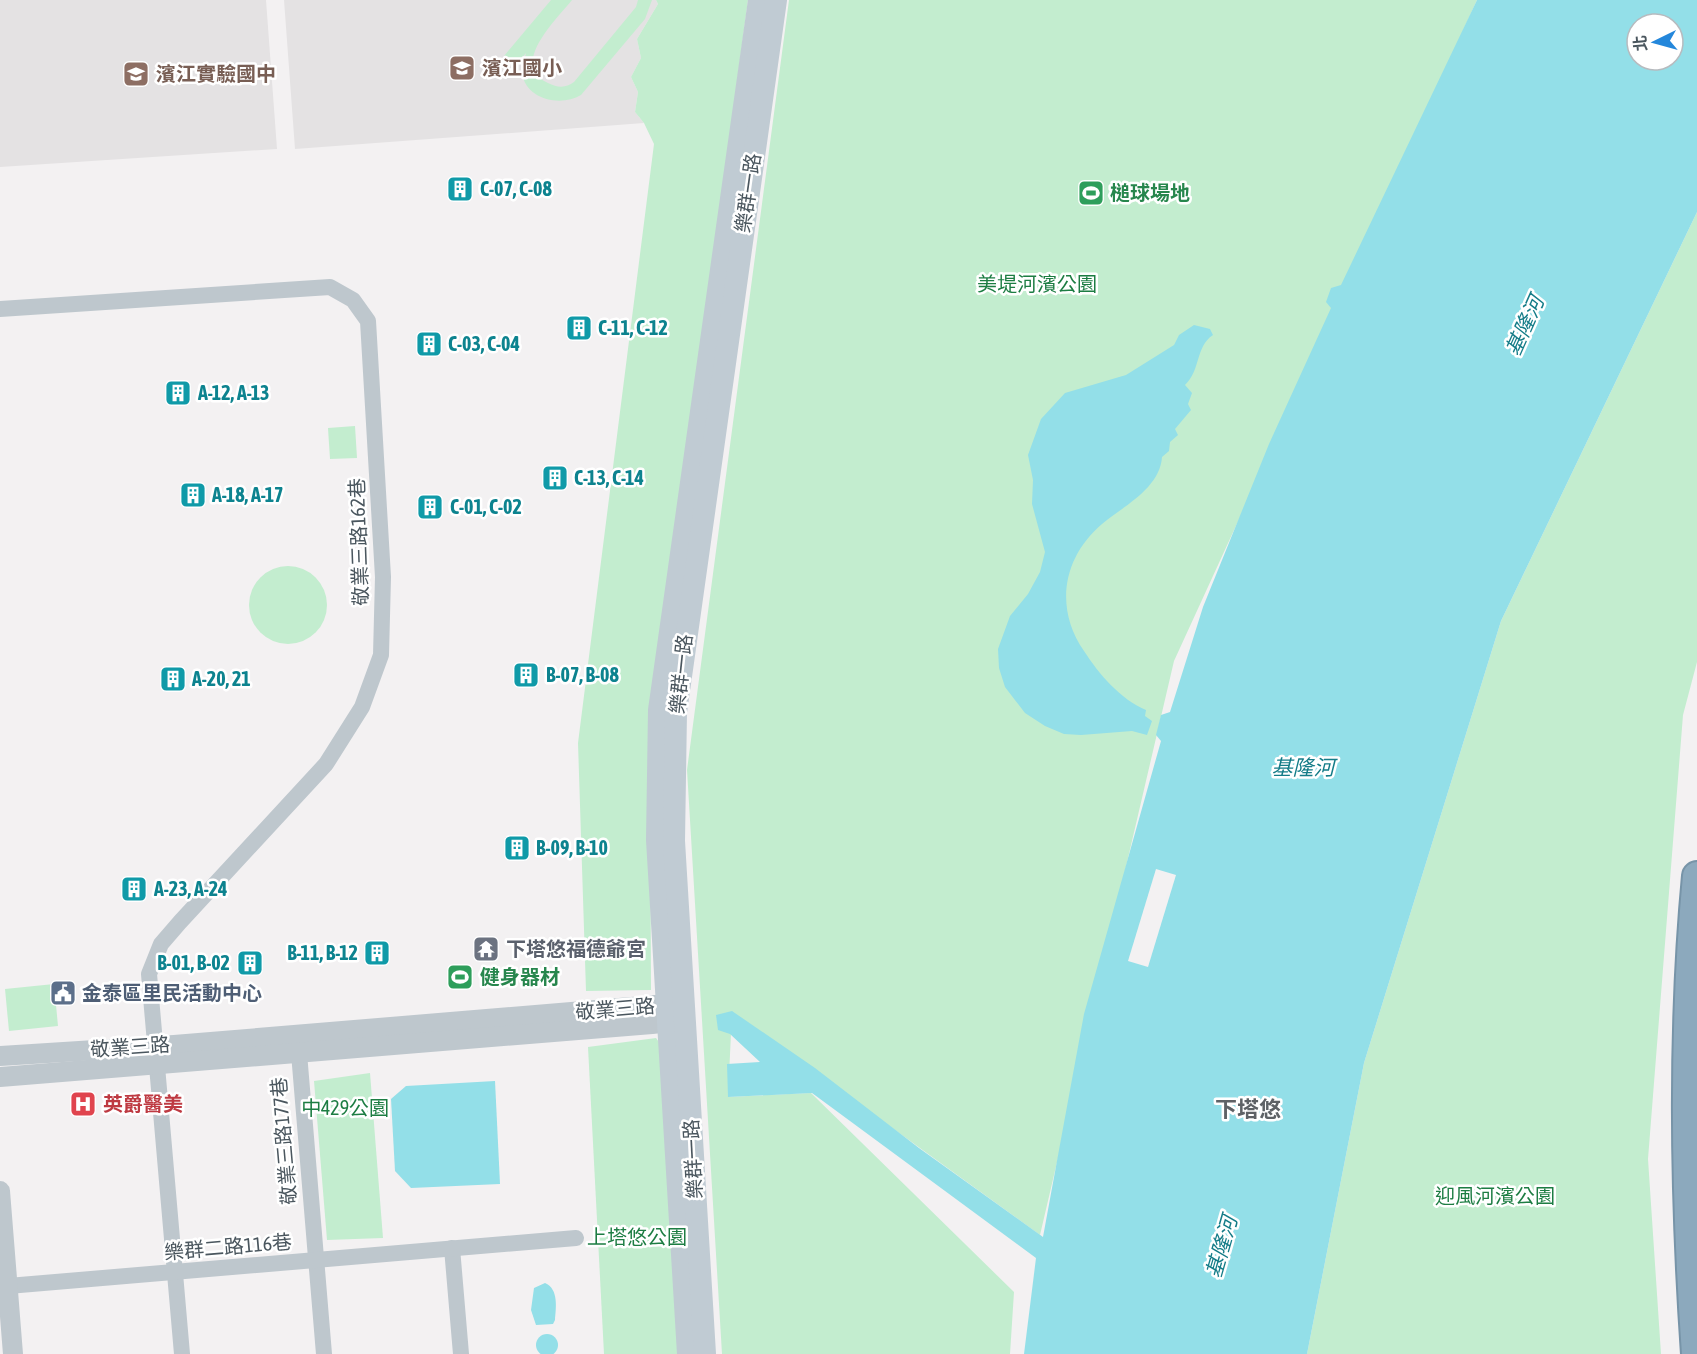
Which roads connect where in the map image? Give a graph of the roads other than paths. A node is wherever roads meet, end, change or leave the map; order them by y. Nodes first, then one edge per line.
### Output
1 (759, 0) edge
2 (776, 0) edge
3 (0, 309) edge
4 (1697, 876) edge
5 (673, 1013) junction
6 (298, 1053) junction
7 (157, 1055) junction
8 (0, 1056) edge
9 (0, 1077) edge
10 (0, 1191) edge
11 (576, 1238) dead end
12 (452, 1248) junction
13 (316, 1260) junction
14 (176, 1273) junction
15 (8, 1286) junction
16 (13, 1354) edge
17 (182, 1354) edge
18 (324, 1354) edge
19 (461, 1354) edge
20 (688, 1354) edge
21 (705, 1354) edge
22 (1696, 1354) edge

1 - 5 main road, 樂群一路
2 - 5 main road, 樂群一路
3 - 7 street, 敬業三路162巷
4 - 22 highway
5 - 6 street, 敬業三路
5 - 7 street, 敬業三路
5 - 20 main road, 樂群一路
5 - 21 main road, 樂群一路
6 - 7 street, 敬業三路
6 - 13 street, 敬業三路177巷
7 - 8 street, 敬業三路
7 - 9 street, 敬業三路
7 - 14 street, 敬業三路162巷
10 - 15 street
11 - 12 street, 樂群二路116巷
12 - 13 street, 樂群二路116巷
12 - 19 street
13 - 14 street, 樂群二路116巷
13 - 18 street, 敬業三路177巷
14 - 15 street, 樂群二路116巷
14 - 17 street, 敬業三路162巷
15 - 16 street

